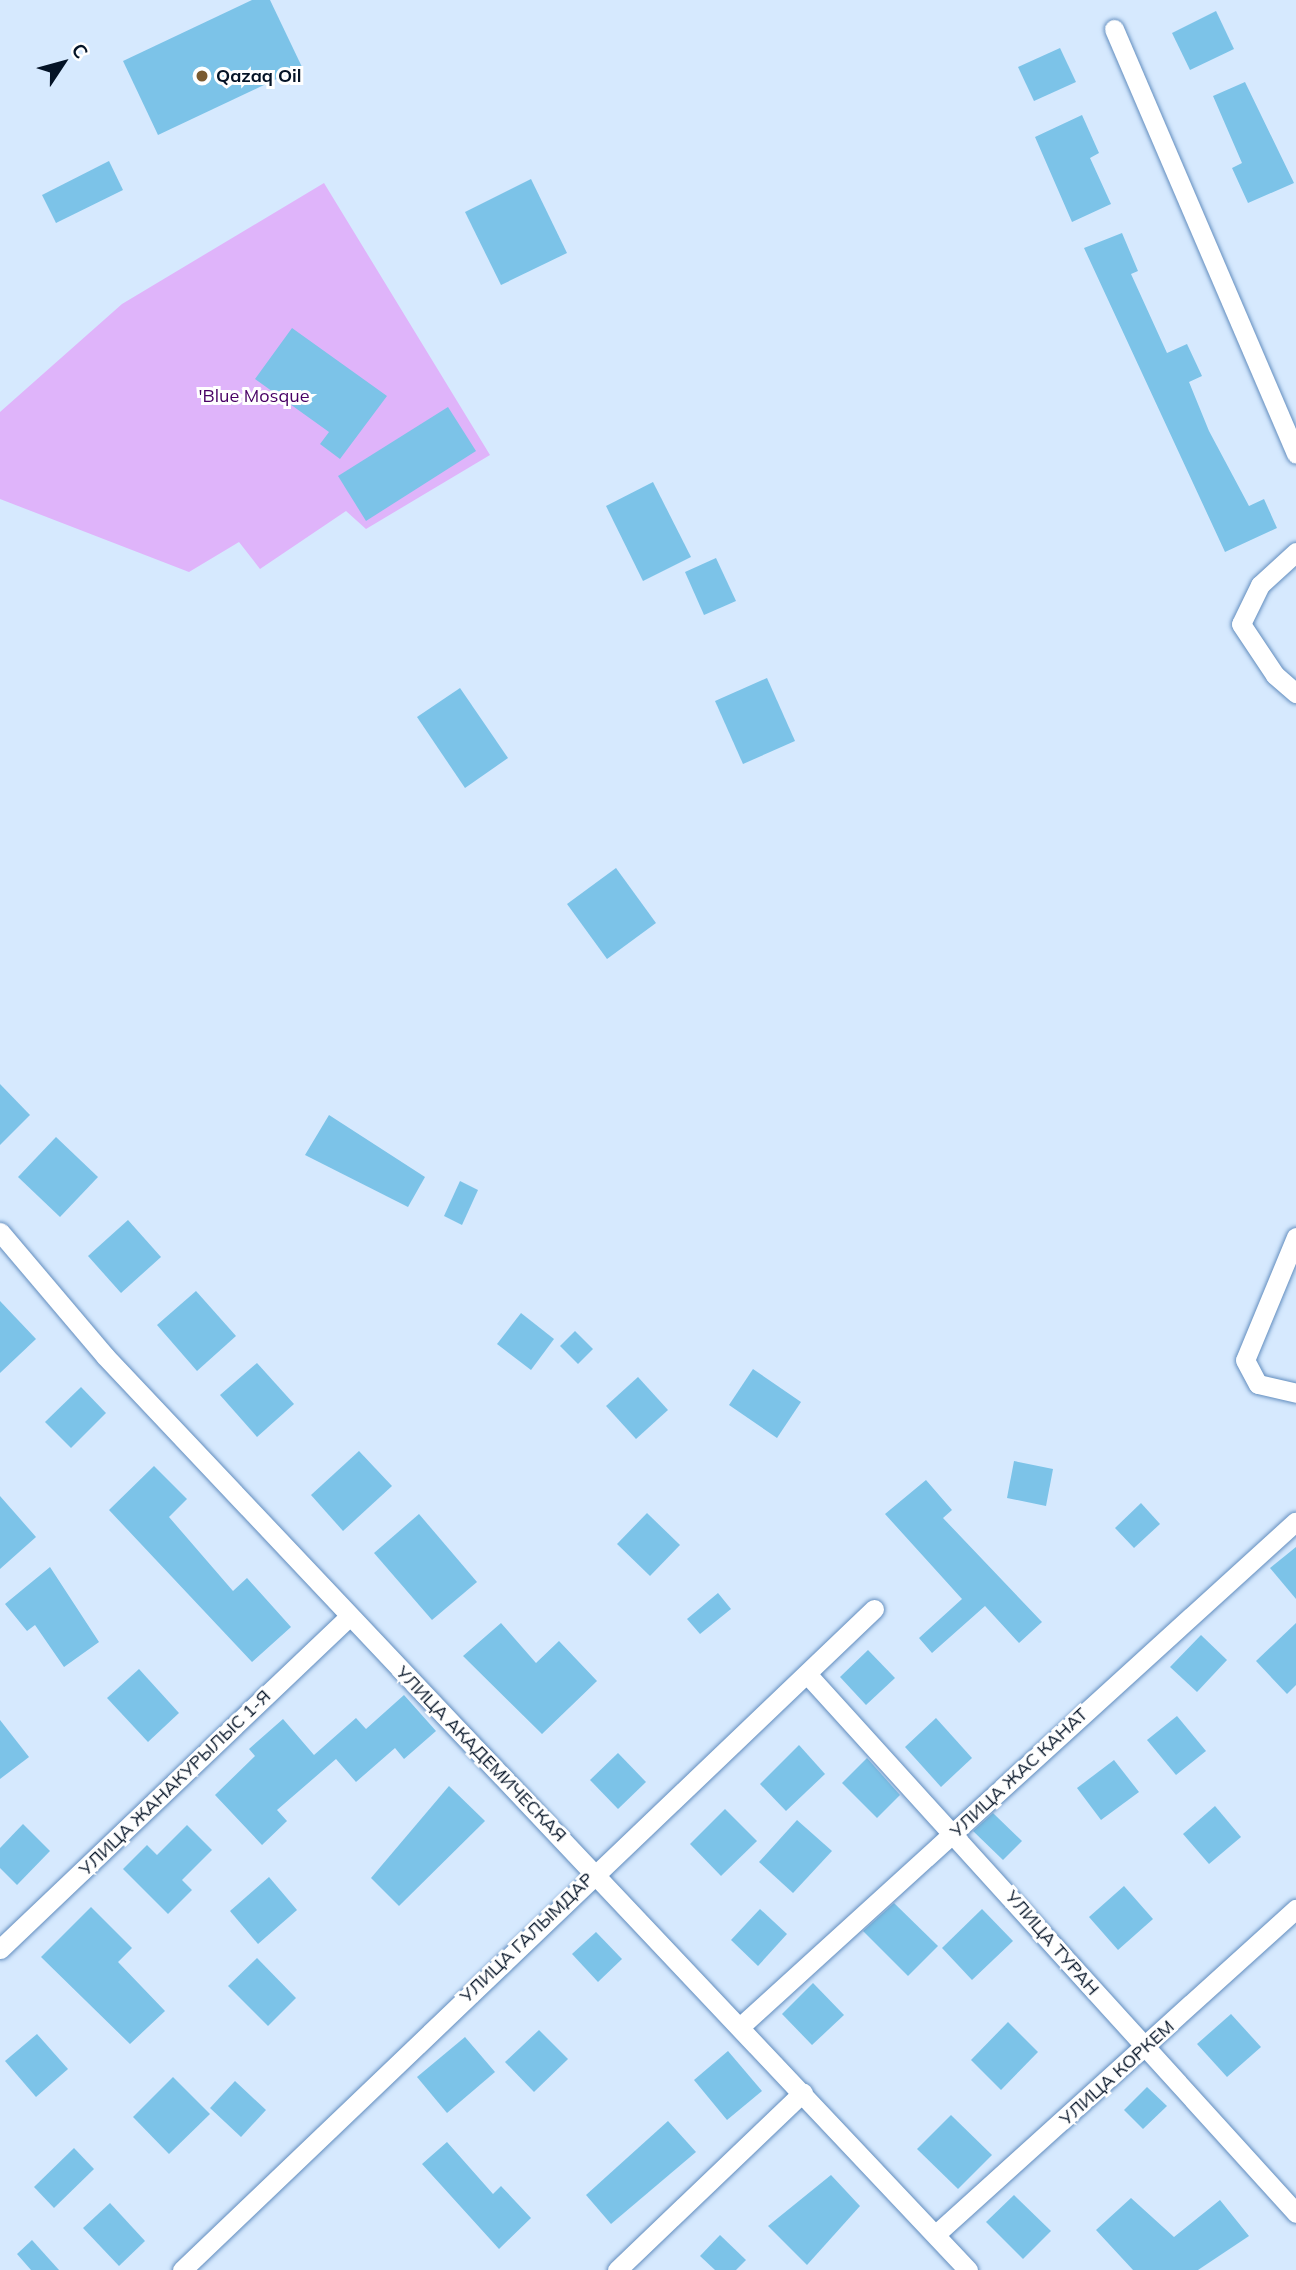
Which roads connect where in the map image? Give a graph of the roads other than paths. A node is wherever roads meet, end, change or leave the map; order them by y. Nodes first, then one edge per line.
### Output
1 (1114, 29) dead end
2 (1296, 454) edge
3 (1296, 552) edge
4 (1296, 693) edge
5 (0, 1232) edge
6 (1296, 1237) edge
7 (1296, 1394) edge
8 (1296, 1521) edge
9 (874, 1609) dead end
10 (349, 1617) junction
11 (807, 1674) junction
12 (954, 1833) junction
13 (595, 1873) junction
14 (1296, 1909) edge
15 (0, 1949) edge
16 (742, 2025) junction
17 (1145, 2049) junction
18 (803, 2092) junction
19 (1296, 2213) edge
20 (936, 2234) junction
21 (182, 2270) edge
22 (617, 2270) edge
23 (968, 2270) edge

1 - 2 street
3 - 4 street
5 - 10 street, УЛИЦА АКАДЕМИЧЕСКАЯ
6 - 7 street
8 - 12 street, УЛИЦА ЖАС КАНАТ
9 - 11 street, УЛИЦА ГАЛЫМДАР
10 - 13 street, УЛИЦА АКАДЕМИЧЕСКАЯ
10 - 15 street, УЛИЦА ЖАНАКУРЫЛЫС 1-Я
11 - 12 street, УЛИЦА ТУРАН
11 - 13 street, УЛИЦА ГАЛЫМДАР
12 - 16 street, УЛИЦА ЖАС КАНАТ
12 - 17 street, УЛИЦА ТУРАН
13 - 16 street, УЛИЦА АКАДЕМИЧЕСКАЯ
13 - 21 street, УЛИЦА ГАЛЫМДАР
14 - 17 street, УЛИЦА КОРКЕМ
16 - 18 street, УЛИЦА АКАДЕМИЧЕСКАЯ
17 - 19 street, УЛИЦА ТУРАН
17 - 20 street, УЛИЦА КОРКЕМ
18 - 20 street, УЛИЦА АКАДЕМИЧЕСКАЯ
18 - 22 street
20 - 23 street, УЛИЦА АКАДЕМИЧЕСКАЯ

